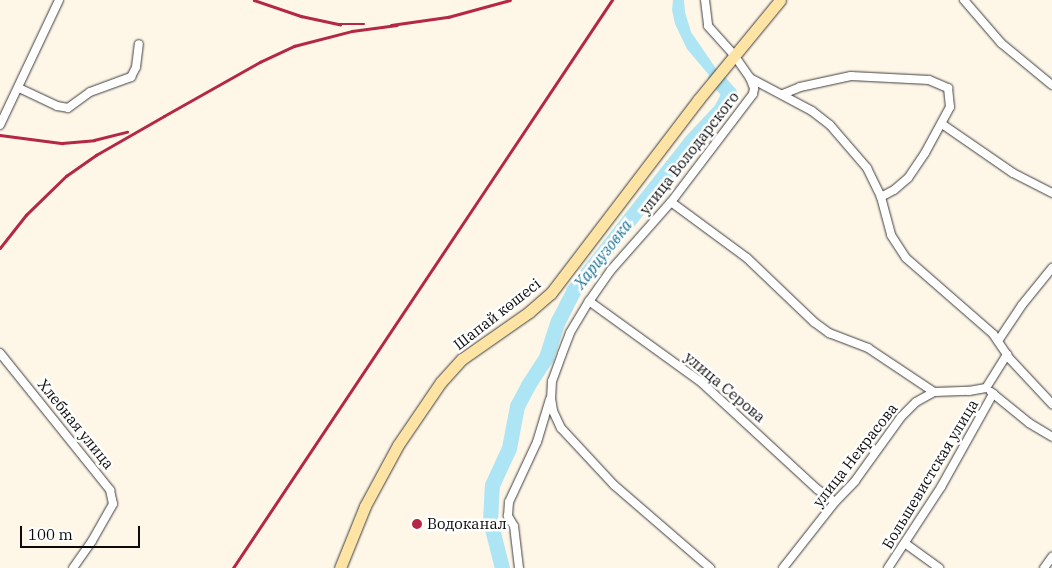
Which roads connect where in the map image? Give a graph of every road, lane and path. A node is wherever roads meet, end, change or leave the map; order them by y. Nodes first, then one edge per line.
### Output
1 (58, 0) edge
2 (705, 0) edge
3 (780, 0) edge
4 (964, 0) edge
5 (139, 44) dead end
6 (734, 55) junction
7 (750, 78) junction
8 (1052, 85) edge
9 (19, 88) junction
10 (783, 94) junction
11 (942, 124) junction
12 (0, 125) edge
13 (1052, 193) edge
14 (880, 197) junction
15 (671, 202) junction
16 (1052, 268) edge
17 (589, 301) junction
18 (998, 341) junction
19 (0, 353) edge
20 (1007, 354) junction
21 (986, 388) junction
22 (934, 392) junction
23 (993, 394) junction
24 (551, 398) junction
25 (1052, 404) edge
26 (1052, 437) edge
27 (835, 502) junction
28 (906, 544) junction
29 (1052, 557) edge
30 (73, 568) edge
31 (340, 568) edge
32 (519, 568) edge
33 (710, 568) edge
34 (783, 568) edge
35 (888, 568) edge
36 (939, 568) edge
37 (1044, 568) edge

1 - 9 street
2 - 6 street, улица Володарского
3 - 6 street, Шапай көшесі
4 - 8 street
5 - 9 street
6 - 7 street, улица Володарского
6 - 31 street, Шапай көшесі
7 - 10 street
7 - 15 street, улица Володарского
9 - 12 street
10 - 11 street
10 - 14 street
11 - 13 street
11 - 14 street
14 - 18 street
15 - 17 street, улица Володарского
15 - 22 street
16 - 18 street
17 - 24 street, улица Володарского
17 - 27 street, улица Серова
18 - 20 street
19 - 30 street, Хлебная улица
20 - 21 street
20 - 25 street
21 - 22 street
21 - 23 street
22 - 27 street, улица Некрасова
23 - 26 street
23 - 28 street, Большевистская улица
24 - 32 street
24 - 33 street, улица Володарского
27 - 34 street, улица Некрасова
28 - 35 street, Большевистская улица
28 - 36 street
29 - 37 street

